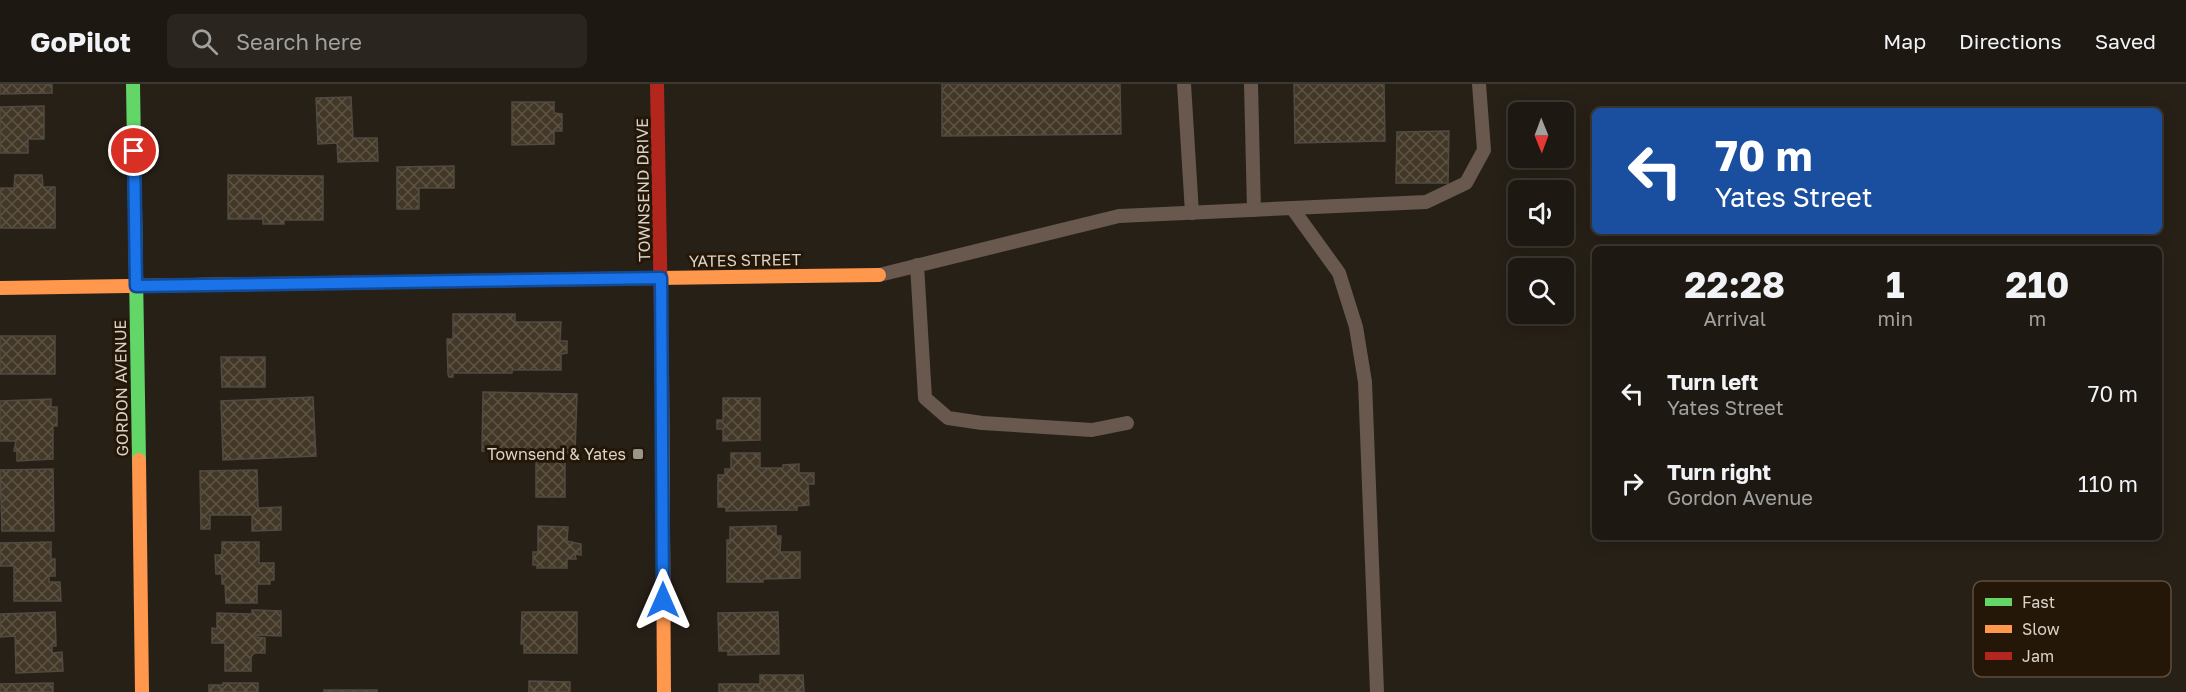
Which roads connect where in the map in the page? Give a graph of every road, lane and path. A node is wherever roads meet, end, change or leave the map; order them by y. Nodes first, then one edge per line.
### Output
1 (133, 84) edge
2 (657, 84) edge
3 (1184, 84) edge
4 (1251, 84) edge
5 (1479, 84) edge
6 (1292, 208) junction
7 (1254, 210) junction
8 (1192, 213) junction
9 (918, 265) junction
10 (879, 274) joint
11 (661, 278) junction
12 (136, 286) junction
13 (0, 288) edge
14 (1127, 423) dead end
15 (142, 692) edge
16 (664, 692) edge
17 (1377, 692) edge

1 - 12 street, GORDON AVENUE
2 - 11 street, TOWNSEND DRIVE
3 - 8 lane
4 - 7 lane
5 - 6 lane
6 - 7 lane
6 - 17 lane
7 - 8 lane
8 - 9 lane
9 - 10 lane
9 - 14 lane
10 - 11 street, YATES STREET
11 - 12 street, YATES STREET
11 - 16 street, TOWNSEND DRIVE
12 - 13 street, YATES STREET
12 - 15 street, GORDON AVENUE

